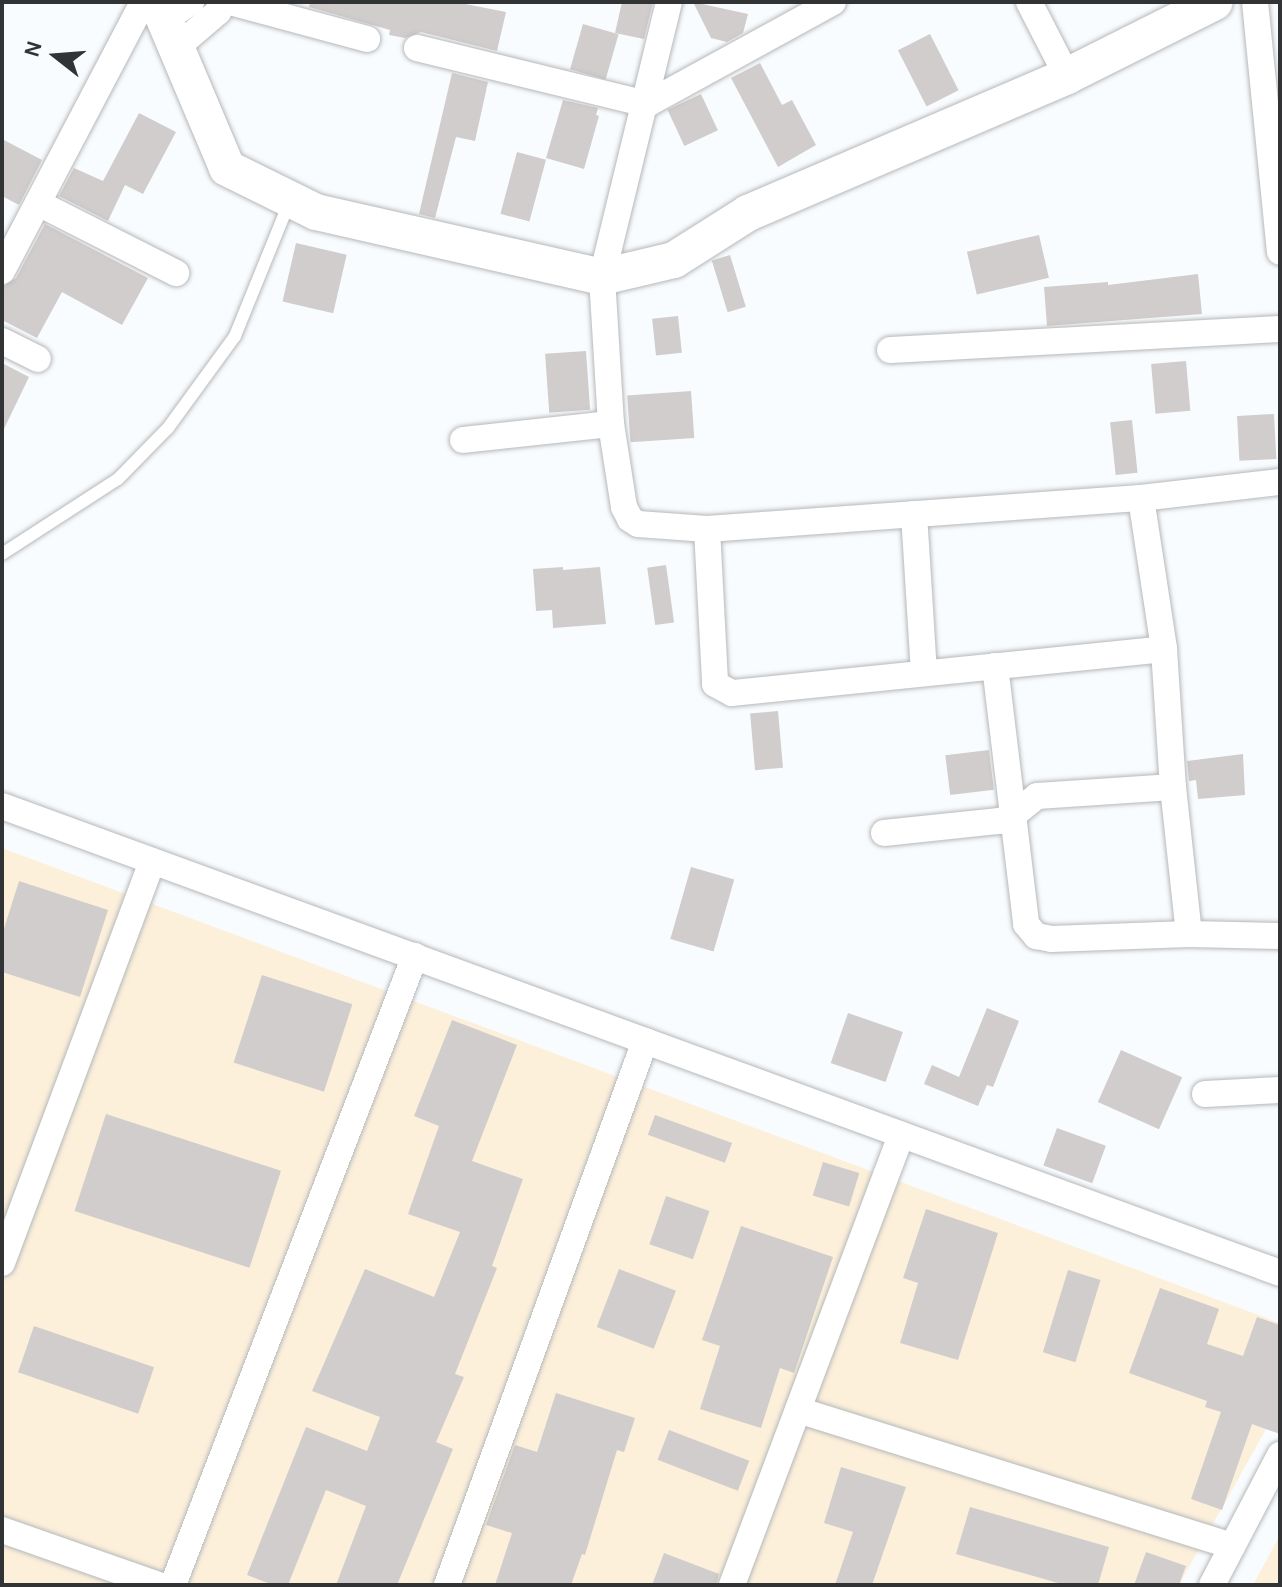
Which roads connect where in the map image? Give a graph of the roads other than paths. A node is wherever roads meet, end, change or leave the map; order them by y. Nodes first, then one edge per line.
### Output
1 (224, 2) edge
2 (230, 2) edge
3 (669, 2) edge
4 (833, 2) edge
5 (1029, 2) edge
6 (1215, 2) edge
7 (1255, 2) edge
8 (166, 15) edge
9 (367, 39) dead end
10 (417, 48) dead end
11 (1067, 76) junction
12 (1272, 89) edge
13 (647, 104) junction
14 (291, 200) junction
15 (38, 203) junction
16 (1280, 252) edge
17 (2, 271) edge
18 (176, 273) dead end
19 (602, 277) junction
20 (1280, 329) edge
21 (2, 341) edge
22 (890, 350) dead end
23 (38, 359) dead end
24 (611, 424) junction
25 (463, 440) dead end
26 (1280, 482) edge
27 (1141, 498) junction
28 (914, 514) junction
29 (707, 529) junction
30 (2, 554) edge
31 (1164, 649) junction
32 (995, 666) junction
33 (924, 673) junction
34 (1173, 787) junction
35 (2, 806) edge
36 (1011, 817) junction
37 (884, 833) dead end
38 (152, 861) junction
39 (1189, 934) junction
40 (1280, 936) edge
41 (415, 956) junction
42 (645, 1041) junction
43 (1280, 1090) edge
44 (1205, 1094) dead end
45 (901, 1135) junction
46 (2, 1263) edge
47 (1280, 1273) edge
48 (798, 1410) junction
49 (1280, 1455) edge
50 (2, 1530) edge
51 (1232, 1546) junction
52 (159, 1585) edge
53 (173, 1585) edge
54 (447, 1585) edge
55 (732, 1585) edge
56 (1212, 1585) edge

1 - 8 street
2 - 9 street
3 - 13 street
4 - 13 street
5 - 11 street
6 - 11 street
7 - 12 street
8 - 14 street
8 - 15 street
10 - 13 street
11 - 19 street
12 - 16 street
13 - 19 street
14 - 19 street
14 - 30 lane
15 - 17 street
15 - 18 street
19 - 24 street
20 - 22 street
21 - 23 street
24 - 25 street
24 - 29 street
26 - 27 street
27 - 28 street
27 - 31 street
28 - 29 street
28 - 33 street
29 - 33 street
31 - 32 street
31 - 34 street
32 - 33 street
32 - 36 street
34 - 36 street
34 - 39 street
35 - 38 street
36 - 37 street
36 - 39 street
38 - 41 street
38 - 46 street
39 - 40 street
41 - 42 street
41 - 53 street
42 - 45 street
42 - 54 street
43 - 44 street
45 - 47 street
45 - 48 street
48 - 51 street
48 - 55 street
49 - 51 street
50 - 52 street
51 - 56 street

